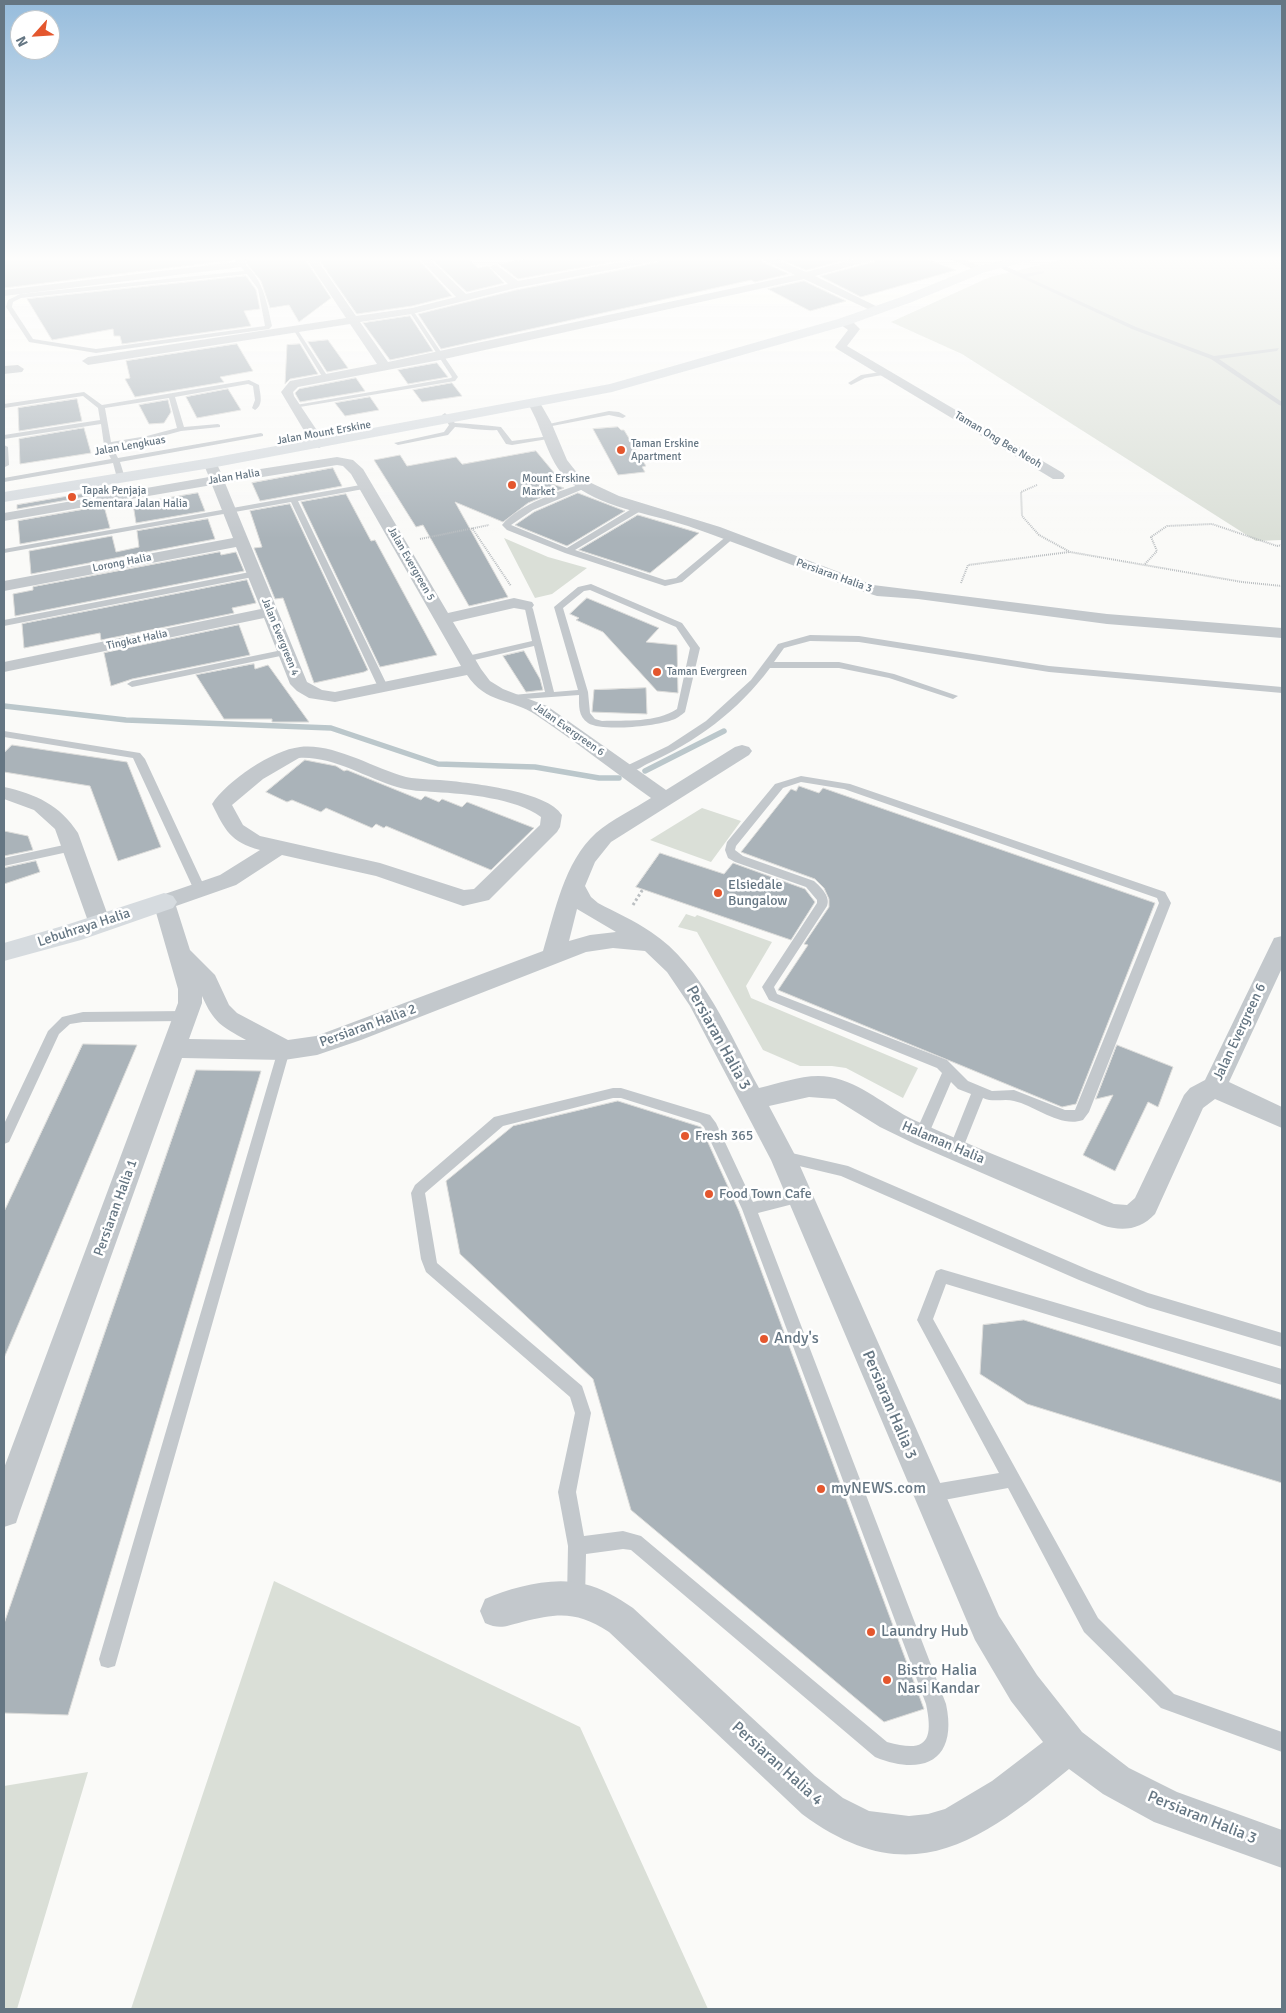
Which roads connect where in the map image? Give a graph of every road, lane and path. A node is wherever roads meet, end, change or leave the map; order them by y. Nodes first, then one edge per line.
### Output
1 (148, 352) edge
2 (309, 352) edge
3 (375, 352) edge
4 (437, 352) edge
5 (458, 352) edge
6 (736, 352) edge
7 (849, 352) edge
8 (1197, 352) edge
9 (1256, 352) edge
10 (440, 356) junction
11 (1213, 358) junction
12 (88, 361) dead end
13 (385, 367) junction
14 (18, 369) dead end
15 (4, 370) edge
16 (887, 374) junction
17 (325, 377) junction
18 (639, 379) junction
19 (851, 383) dead end
20 (568, 391) junction
21 (171, 395) junction
22 (534, 404) junction
23 (1281, 404) edge
24 (4, 406) edge
25 (101, 407) junction
26 (296, 407) junction
27 (255, 408) dead end
28 (419, 416) junction
29 (623, 416) dead end
30 (449, 420) junction
31 (103, 422) junction
32 (218, 426) dead end
33 (181, 429) junction
34 (548, 431) junction
35 (4, 437) edge
36 (266, 439) junction
37 (317, 439) junction
38 (398, 443) dead end
39 (108, 445) junction
40 (4, 446) edge
41 (347, 462) joint
42 (211, 463) junction
43 (5, 465) dead end
44 (118, 469) junction
45 (1058, 476) joint
46 (217, 480) junction
47 (584, 485) junction
48 (366, 486) junction
49 (6, 491) edge
50 (293, 499) junction
51 (641, 507) junction
52 (230, 509) junction
53 (4, 517) edge
54 (492, 524) dead end
55 (472, 528) junction
56 (731, 537) junction
57 (241, 541) junction
58 (399, 543) junction
59 (1282, 546) edge
60 (4, 551) edge
61 (568, 551) junction
62 (1070, 552) junction
63 (1144, 564) junction
64 (254, 574) junction
65 (4, 586) edge
66 (1282, 586) edge
67 (958, 590) dead end
68 (524, 604) junction
69 (270, 612) junction
70 (443, 618) junction
71 (4, 623) edge
72 (1282, 633) edge
73 (537, 643) junction
74 (287, 652) junction
75 (469, 664) junction
76 (770, 665) junction
77 (4, 667) edge
78 (132, 684) dead end
79 (383, 687) junction
80 (1282, 690) edge
81 (583, 692) junction
82 (550, 694) junction
83 (953, 696) dead end
84 (512, 698) junction
85 (4, 734) edge
86 (742, 751) dead end
87 (626, 770) junction
88 (4, 793) edge
89 (664, 798) junction
90 (73, 847) junction
91 (277, 848) junction
92 (4, 862) edge
93 (575, 887) junction
94 (643, 889) dead end
95 (200, 890) junction
96 (164, 902) junction
97 (631, 909) dead end
98 (100, 924) junction
99 (1282, 944) edge
100 (4, 952) edge
101 (179, 952) junction
102 (663, 954) junction
103 (553, 956) junction
104 (186, 1016) junction
105 (175, 1048) junction
106 (284, 1050) junction
107 (950, 1070) junction
108 (1214, 1087) junction
109 (979, 1092) junction
110 (753, 1100) junction
111 (1282, 1118) edge
112 (922, 1134) junction
113 (4, 1138) edge
114 (956, 1149) junction
115 (783, 1157) junction
116 (801, 1196) junction
117 (749, 1209) junction
118 (1133, 1217) joint
119 (1282, 1340) edge
120 (1282, 1377) edge
121 (1012, 1479) junction
122 (928, 1494) junction
123 (4, 1511) edge
124 (577, 1546) junction
125 (576, 1599) junction
126 (497, 1611) dead end
127 (108, 1659) dead end
128 (1282, 1742) edge
129 (1068, 1745) junction
130 (1282, 1849) edge

1 - 12 street
2 - 17 lane
3 - 13 street
4 - 10 lane
5 - 10 street
6 - 18 main road, Jalan Mount Erskine
7 - 16 street, Taman Ong Bee Neoh
8 - 11 lane
9 - 11 lane
10 - 13 street
10 - 26 lane
11 - 23 lane
13 - 17 street
14 - 15 street
16 - 19 lane
16 - 45 street, Taman Ong Bee Neoh
17 - 26 street
18 - 20 main road, Jalan Mount Erskine
18 - 22 main road, Jalan Mount Erskine
20 - 22 main road
20 - 28 main road, Jalan Mount Erskine
21 - 25 lane
21 - 27 lane
21 - 33 lane
22 - 30 main road, Jalan Mount Erskine
22 - 34 street, Persiaran Halia 3
24 - 25 lane
25 - 31 lane
26 - 37 street
28 - 30 main road
28 - 37 main road, Jalan Mount Erskine
29 - 34 lane
30 - 34 lane
30 - 37 main road, Jalan Mount Erskine
30 - 38 lane
31 - 35 lane
31 - 39 lane
32 - 33 lane
33 - 39 lane
34 - 47 street, Persiaran Halia 3
36 - 37 main road, Jalan Mount Erskine
36 - 42 main road
36 - 44 main road, Jalan Mount Erskine
37 - 42 main road, Jalan Mount Erskine
39 - 44 lane
40 - 43 lane
41 - 46 street, Jalan Halia
41 - 48 street, Jalan Evergreen 5
42 - 44 main road, Jalan Mount Erskine
42 - 46 street, Jalan Evergreen 4
44 - 49 main road, Jalan Mount Erskine
45 - 62 path
46 - 52 street, Jalan Evergreen 4
46 - 53 street, Jalan Halia
47 - 51 street, Persiaran Halia 3
47 - 61 lane
48 - 50 lane
48 - 58 street, Jalan Evergreen 5
50 - 52 lane
50 - 79 lane
51 - 56 street, Persiaran Halia 3
51 - 61 lane
52 - 57 street, Jalan Evergreen 4
52 - 60 lane
54 - 55 path
55 - 58 path
55 - 68 path
56 - 61 lane
56 - 72 street, Persiaran Halia 3
57 - 64 street, Jalan Evergreen 4
57 - 65 street, Lorong Halia
58 - 70 street, Jalan Evergreen 5
59 - 63 path
62 - 63 path
62 - 67 path
63 - 66 path
64 - 69 street, Jalan Evergreen 4
64 - 71 lane
68 - 70 street
68 - 73 lane
69 - 74 street, Jalan Evergreen 4
69 - 77 street, Tingkat Halia
70 - 75 street, Jalan Evergreen 5
73 - 75 lane
73 - 82 lane
74 - 78 lane
74 - 79 street, Jalan Evergreen 4
75 - 79 street, Jalan Evergreen 4
75 - 84 street, Jalan Evergreen 6
76 - 80 lane
76 - 83 lane
76 - 87 lane
81 - 81 lane
81 - 82 lane
82 - 84 lane
84 - 87 street, Jalan Evergreen 6
85 - 95 lane
86 - 89 street
87 - 89 street, Jalan Evergreen 6
88 - 90 street
89 - 93 street
90 - 92 lane
90 - 98 street
91 - 91 street
91 - 95 street
93 - 102 street
93 - 103 street
94 - 97 path
95 - 96 street
96 - 98 main road, Lebuhraya Halia
96 - 101 street, Persiaran Halia 1
98 - 100 main road, Lebuhraya Halia
99 - 108 street, Jalan Evergreen 6
101 - 104 street, Persiaran Halia 1
101 - 106 street
102 - 103 street, Persiaran Halia 2
102 - 110 street, Persiaran Halia 3
103 - 106 street, Persiaran Halia 2
104 - 105 street, Persiaran Halia 1
104 - 113 lane
105 - 106 street, Persiaran Halia 2
105 - 123 street, Persiaran Halia 1
106 - 127 lane
107 - 109 lane
107 - 109 lane
107 - 112 lane
108 - 111 street
108 - 118 street, Jalan Evergreen 6
109 - 114 lane
110 - 112 street, Halaman Halia
110 - 115 street, Persiaran Halia 3
112 - 114 street, Halaman Halia
114 - 118 street, Halaman Halia
115 - 116 street, Persiaran Halia 3
115 - 119 lane
116 - 117 lane
116 - 122 street, Persiaran Halia 3
117 - 124 lane
117 - 124 lane
120 - 121 lane
121 - 122 lane
121 - 128 lane
122 - 129 street, Persiaran Halia 3
124 - 125 lane
125 - 126 street, Persiaran Halia 4
125 - 129 street, Persiaran Halia 4
129 - 130 street, Persiaran Halia 3

